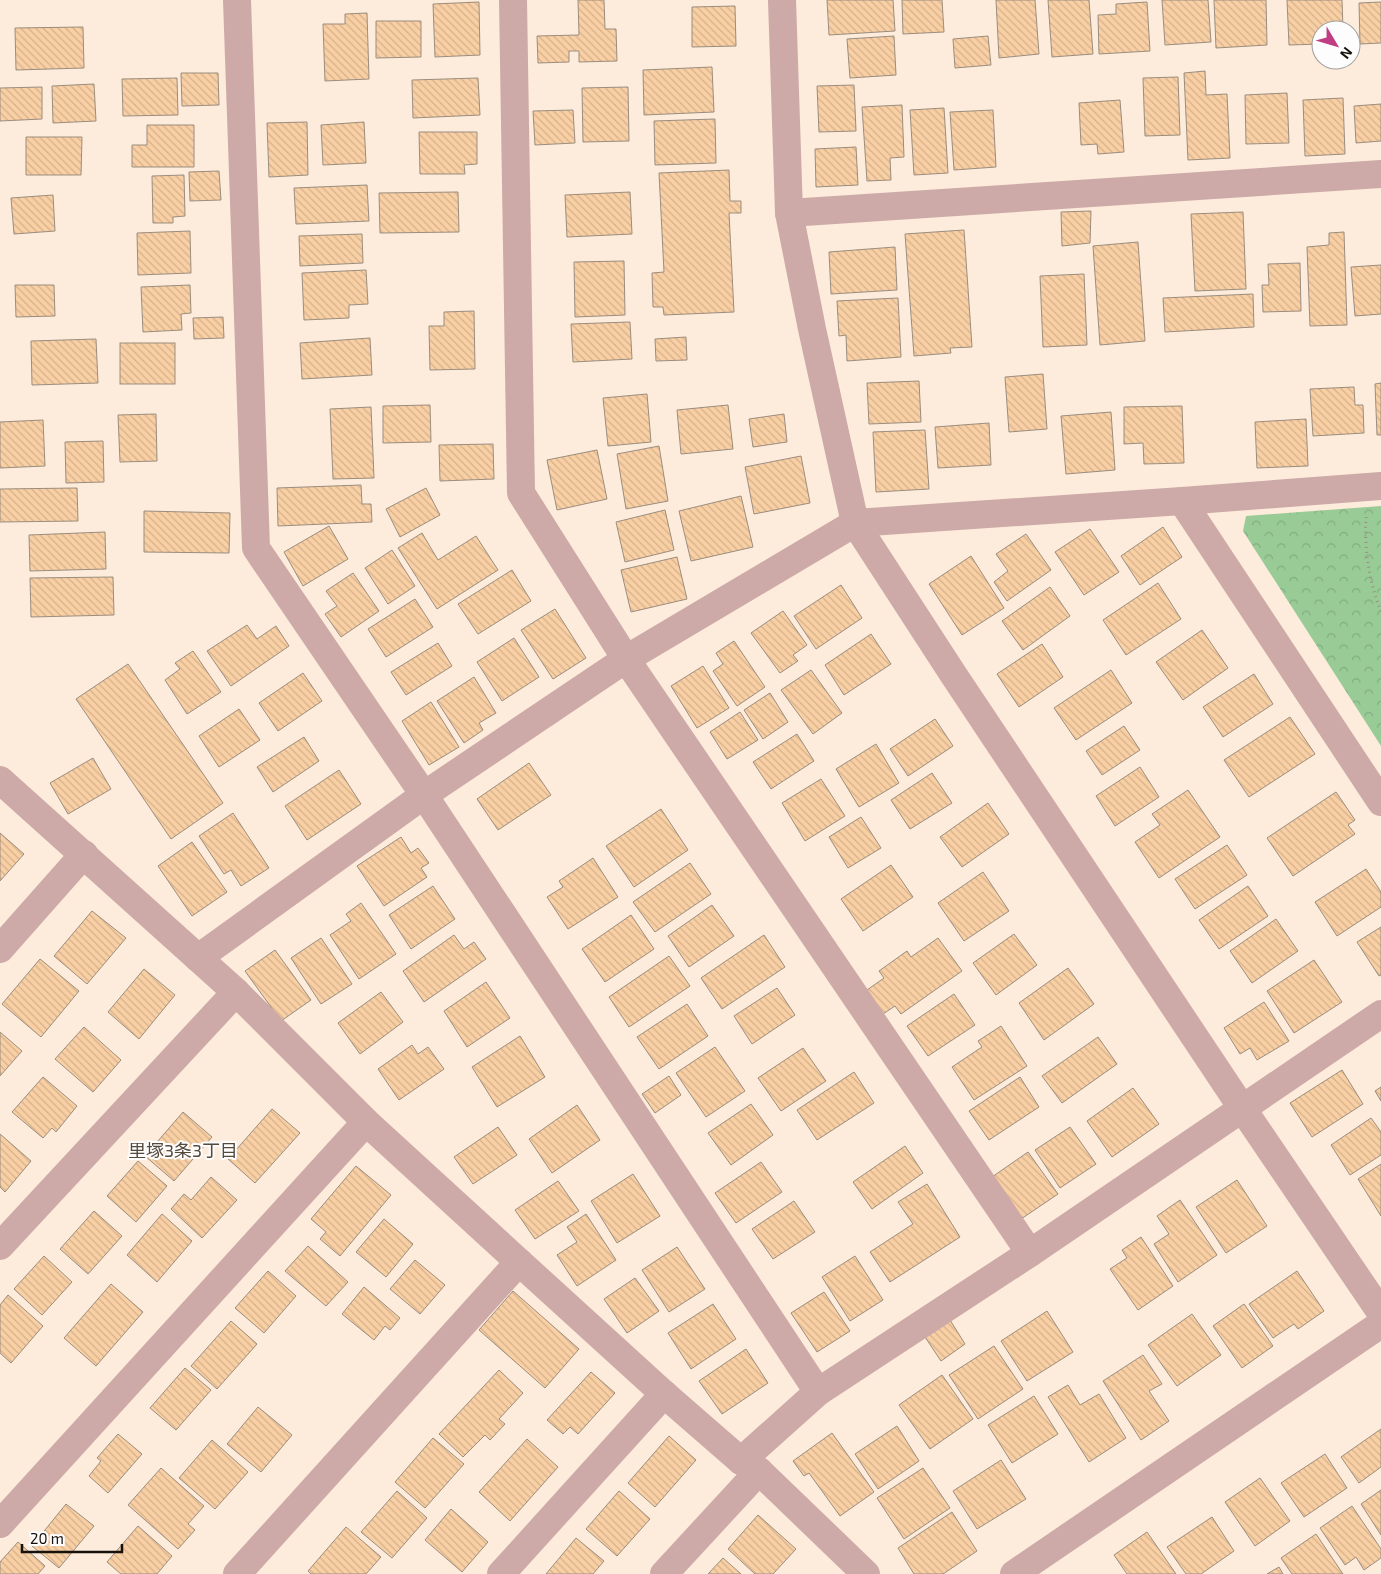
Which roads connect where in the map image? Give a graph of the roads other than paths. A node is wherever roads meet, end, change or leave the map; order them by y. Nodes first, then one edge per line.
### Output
1 (237, 0) edge
2 (513, 0) edge
3 (782, 0) edge
4 (1381, 174) edge
5 (789, 213) junction
6 (1374, 486) edge
7 (1182, 501) junction
8 (855, 523) junction
9 (626, 659) junction
10 (0, 780) edge
11 (424, 795) junction
12 (1381, 802) edge
13 (84, 854) junction
14 (0, 949) edge
15 (198, 958) junction
16 (236, 992) junction
17 (1381, 1014) edge
18 (1242, 1108) junction
19 (366, 1122) junction
20 (0, 1246) edge
21 (1030, 1253) junction
22 (519, 1262) junction
23 (1381, 1313) edge
24 (1381, 1324) edge
25 (818, 1392) junction
26 (664, 1394) junction
27 (750, 1466) junction
28 (0, 1524) edge
29 (237, 1574) edge
30 (501, 1574) edge
31 (664, 1574) edge
32 (866, 1574) edge
33 (1014, 1574) edge

1 - 11 street
2 - 9 street
3 - 5 street
4 - 5 street
5 - 8 street
6 - 7 street
7 - 8 street
7 - 12 street
8 - 9 street
8 - 18 street
9 - 11 street
9 - 21 street
10 - 13 street
11 - 15 street
11 - 25 street
13 - 14 street
13 - 15 street
15 - 16 street
16 - 19 street
16 - 20 street
17 - 18 street
18 - 21 street
18 - 23 street
19 - 22 street
19 - 28 street
21 - 25 street
22 - 26 street
22 - 29 street
24 - 33 street
25 - 27 street
26 - 27 street
26 - 30 street
27 - 31 street
27 - 32 street

